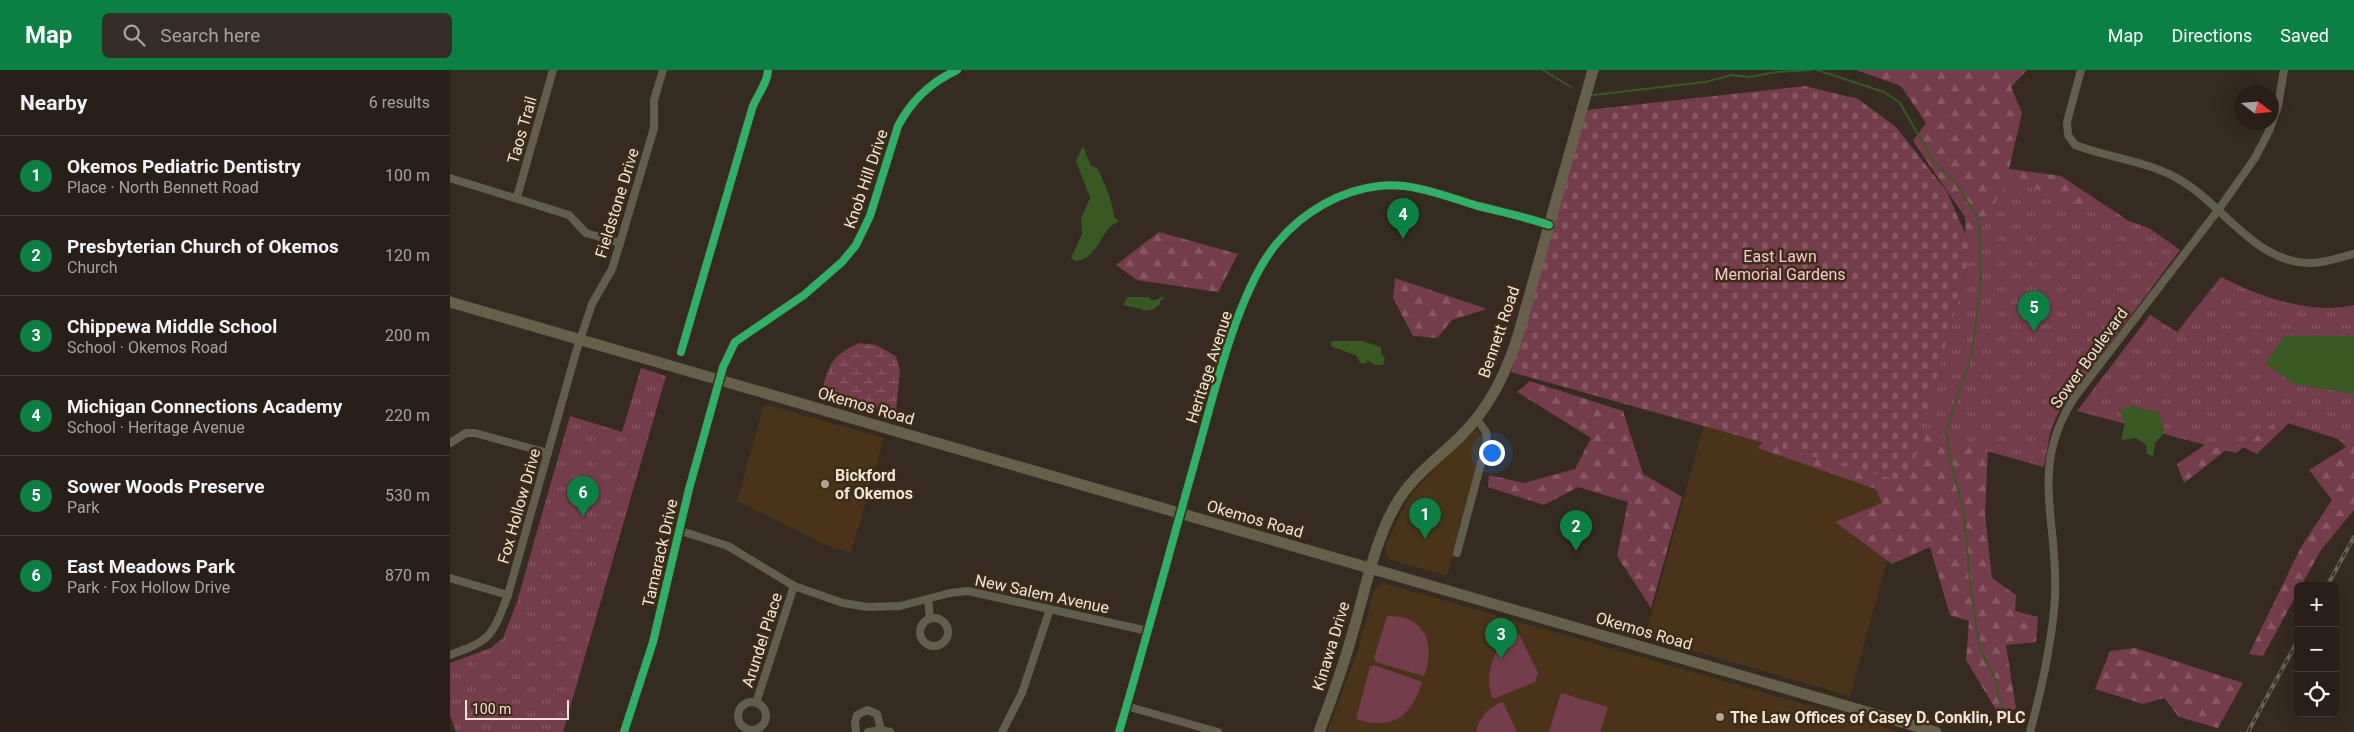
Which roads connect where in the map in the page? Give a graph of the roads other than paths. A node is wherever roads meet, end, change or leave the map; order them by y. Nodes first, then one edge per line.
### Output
1 (553, 70) edge
2 (663, 70) edge
3 (957, 70) edge
4 (1593, 70) edge
5 (2080, 70) edge
6 (2284, 70) edge
7 (450, 178) edge
8 (517, 197) junction
9 (2219, 209) junction
10 (1549, 225) junction
11 (620, 243) junction
12 (2354, 254) edge
13 (450, 302) edge
14 (580, 340) junction
15 (720, 380) junction
16 (1476, 418) junction
17 (450, 443) edge
18 (548, 453) junction
19 (1180, 514) junction
20 (678, 530) junction
21 (1457, 553) dead end
22 (1371, 568) junction
23 (450, 578) edge
24 (794, 586) junction
25 (508, 595) junction
26 (928, 599) junction
27 (1050, 609) junction
28 (930, 619) dead end
29 (1148, 631) junction
30 (450, 655) edge
31 (756, 702) dead end
32 (1126, 706) junction
33 (881, 730) junction
34 (624, 732) edge
35 (856, 732) edge
36 (869, 732) edge
37 (890, 732) edge
38 (1002, 732) edge
39 (1119, 732) edge
40 (1218, 732) edge
41 (1319, 732) edge
42 (1936, 732) edge
43 (2030, 732) edge

1 - 8 street, Taos Trail
2 - 11 street, Fieldstone Drive
3 - 15 street, Knob Hill Drive
4 - 10 main road, Bennett Road
5 - 9 street
6 - 9 street, Sower Boulevard
7 - 8 street
8 - 11 street
9 - 12 street
9 - 43 street, Sower Boulevard
10 - 16 main road, Bennett Road
10 - 19 street, Heritage Avenue
11 - 14 street, Fieldstone Drive
13 - 14 main road, Okemos Road
14 - 15 main road, Okemos Road
14 - 18 street, Fox Hollow Drive
15 - 19 main road, Okemos Road
15 - 20 street, Tamarack Drive
16 - 21 street
16 - 22 main road, Bennett Road
17 - 18 street
18 - 25 street, Fox Hollow Drive
19 - 22 main road, Okemos Road
19 - 29 street, Heritage Avenue
20 - 24 street, New Salem Avenue
20 - 34 street, Tamarack Drive
22 - 41 main road, Kinawa Drive
22 - 42 main road, Okemos Road
23 - 25 street
24 - 26 street, New Salem Avenue
24 - 31 street, Arundel Place
25 - 30 street, Fox Hollow Drive
26 - 27 street, New Salem Avenue
26 - 28 street
27 - 29 street, New Salem Avenue
27 - 38 street
29 - 32 street, Heritage Avenue
32 - 39 street, Heritage Avenue
32 - 40 street
33 - 35 street
33 - 36 street
33 - 37 street

